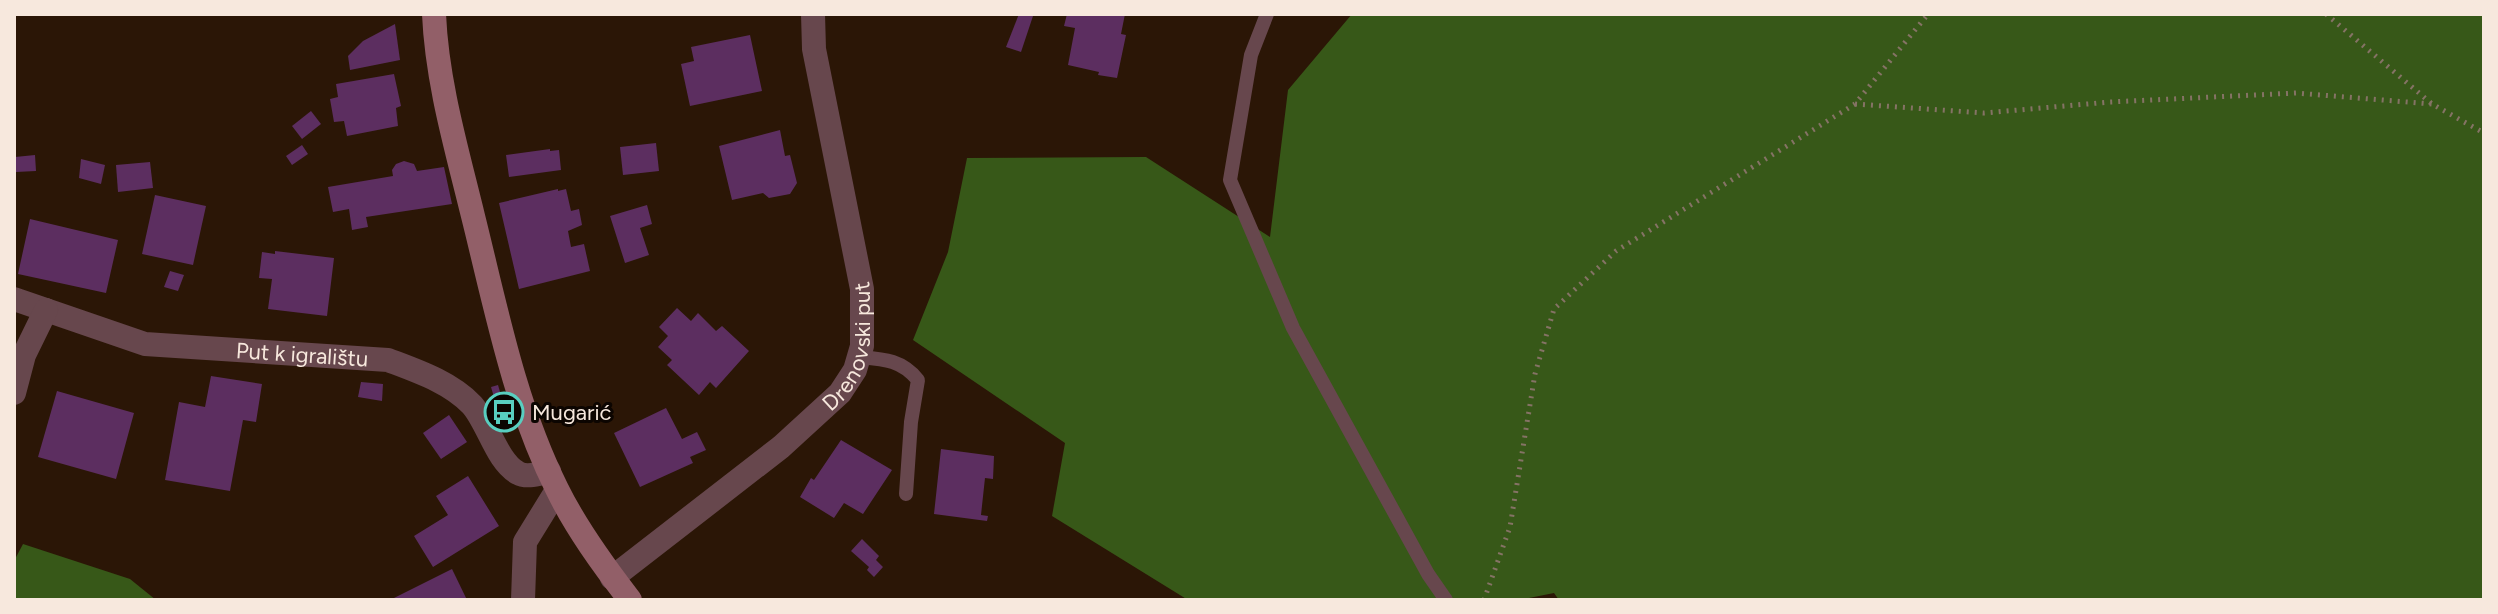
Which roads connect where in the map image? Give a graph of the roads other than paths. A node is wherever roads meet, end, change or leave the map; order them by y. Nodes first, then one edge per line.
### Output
1 (434, 14) edge
2 (813, 14) edge
3 (1267, 14) edge
4 (14, 299) edge
5 (46, 310) junction
6 (860, 357) junction
7 (14, 393) edge
8 (553, 481) junction
9 (906, 494) dead end
10 (612, 578) junction
11 (523, 600) edge
12 (630, 600) edge
13 (1446, 600) edge

1 - 8 main road
2 - 6 street, Drenovski put
3 - 13 lane
4 - 5 street, Put k igralištu
5 - 7 street
5 - 8 street, Put k igralištu
6 - 9 lane
6 - 10 street, Drenovski put
8 - 10 main road
8 - 11 street
10 - 12 main road

